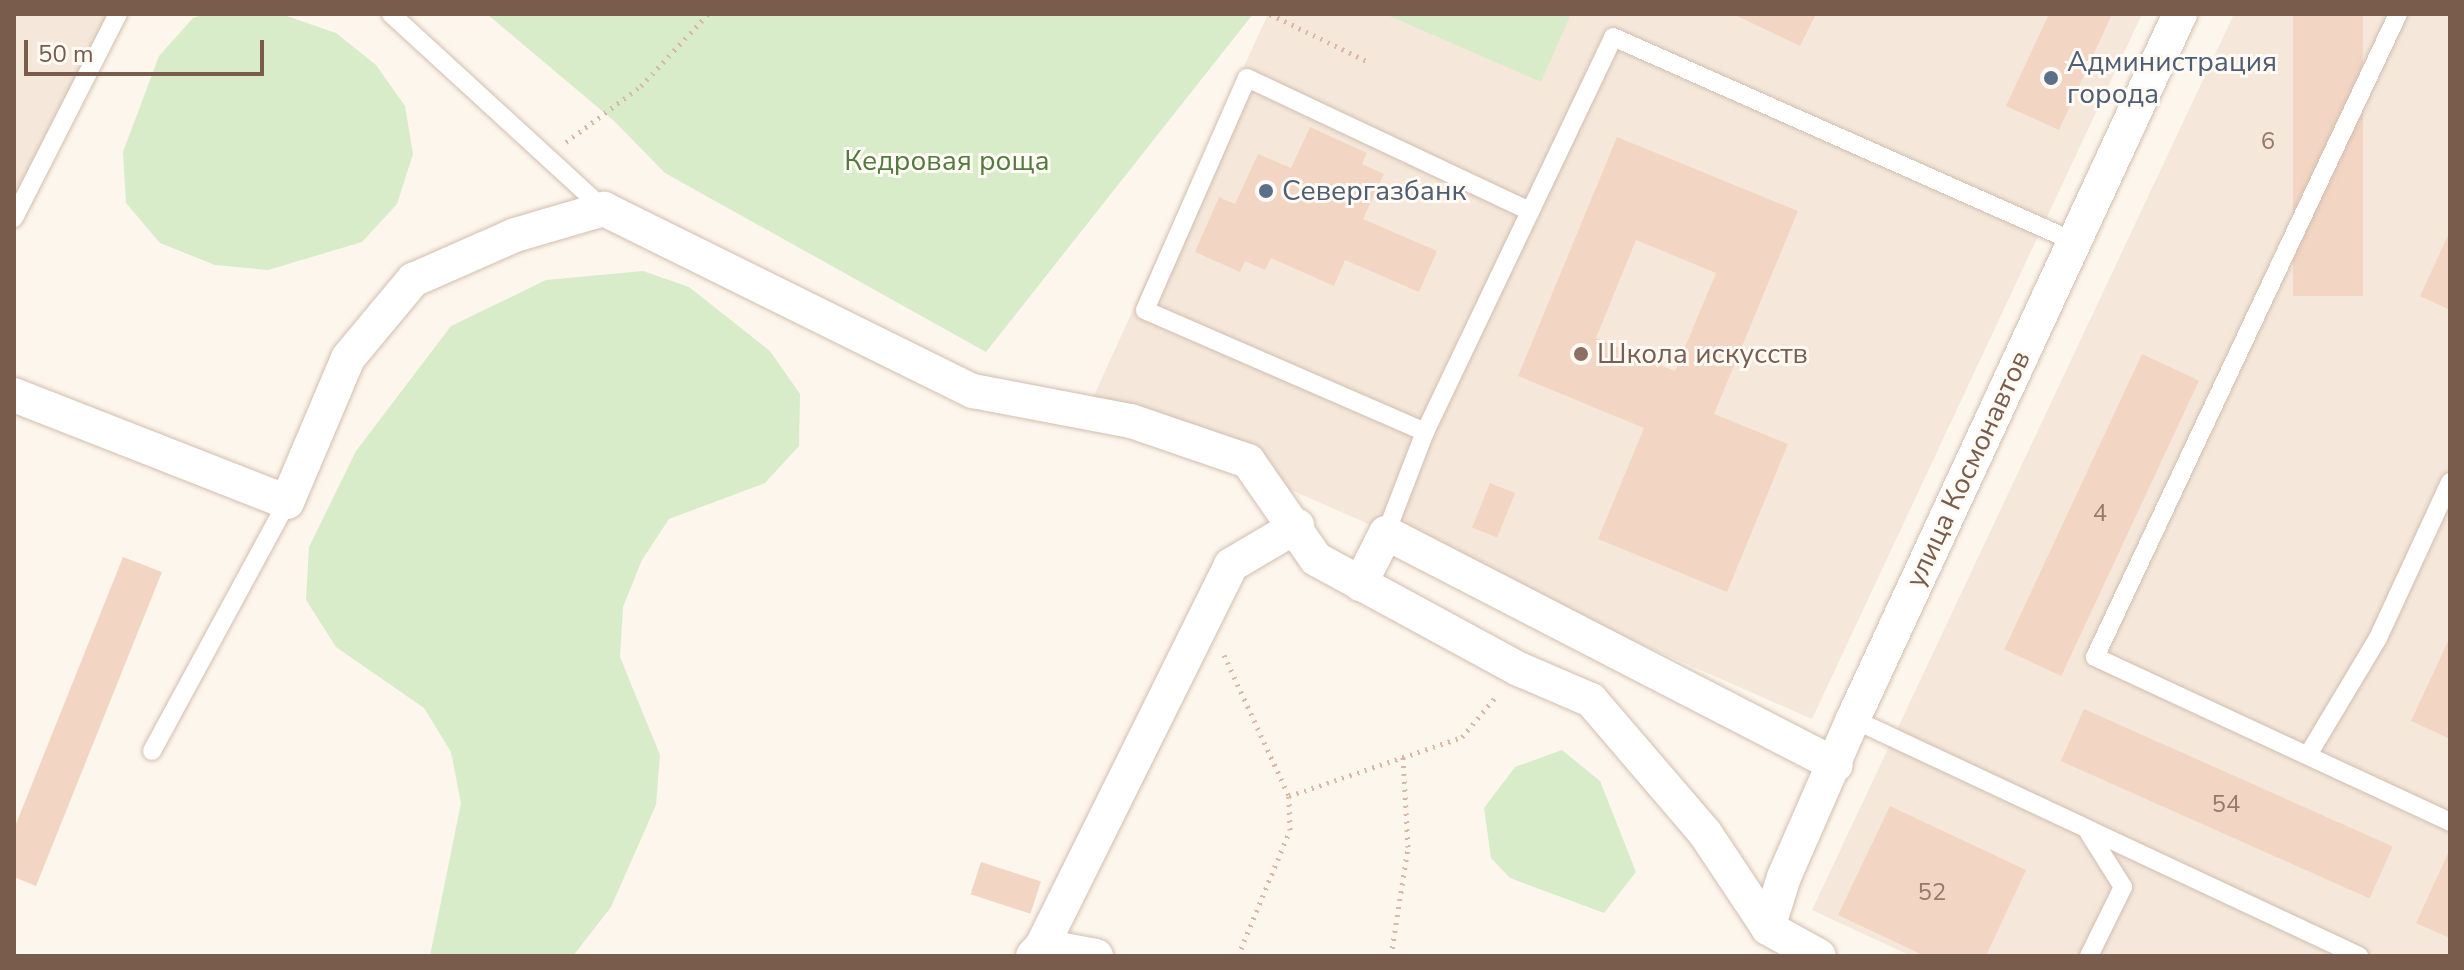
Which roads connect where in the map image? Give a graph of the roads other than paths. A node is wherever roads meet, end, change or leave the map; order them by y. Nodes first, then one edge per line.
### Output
1 (118, 14) edge
2 (391, 14) edge
3 (2180, 14) edge
4 (2398, 14) edge
5 (604, 209) junction
6 (1530, 211) junction
7 (14, 218) edge
8 (2073, 241) junction
9 (14, 395) edge
10 (1425, 432) junction
11 (2450, 482) edge
12 (287, 502) junction
13 (1297, 526) junction
14 (1386, 533) junction
15 (1360, 584) junction
16 (1853, 719) junction
17 (152, 751) dead end
18 (2308, 755) junction
19 (1836, 765) junction
20 (2450, 822) edge
21 (2089, 832) junction
22 (1768, 928) junction
23 (1038, 951) edge
24 (1096, 956) edge
25 (1819, 956) edge
26 (2089, 956) edge
27 (2359, 956) edge

1 - 7 lane
2 - 5 lane
3 - 8 street, улица Космонавтов
4 - 18 lane
5 - 12 street
5 - 13 street
6 - 8 lane
6 - 10 lane
6 - 10 lane
8 - 16 street, улица Космонавтов
9 - 12 street
10 - 14 lane
11 - 18 lane
12 - 17 lane
13 - 15 street
13 - 23 street
14 - 15 street
14 - 19 street
15 - 22 street
16 - 19 street, улица Космонавтов
16 - 21 lane
18 - 20 lane
19 - 22 street, улица Космонавтов
21 - 26 lane
21 - 27 lane
22 - 25 street
23 - 24 street

